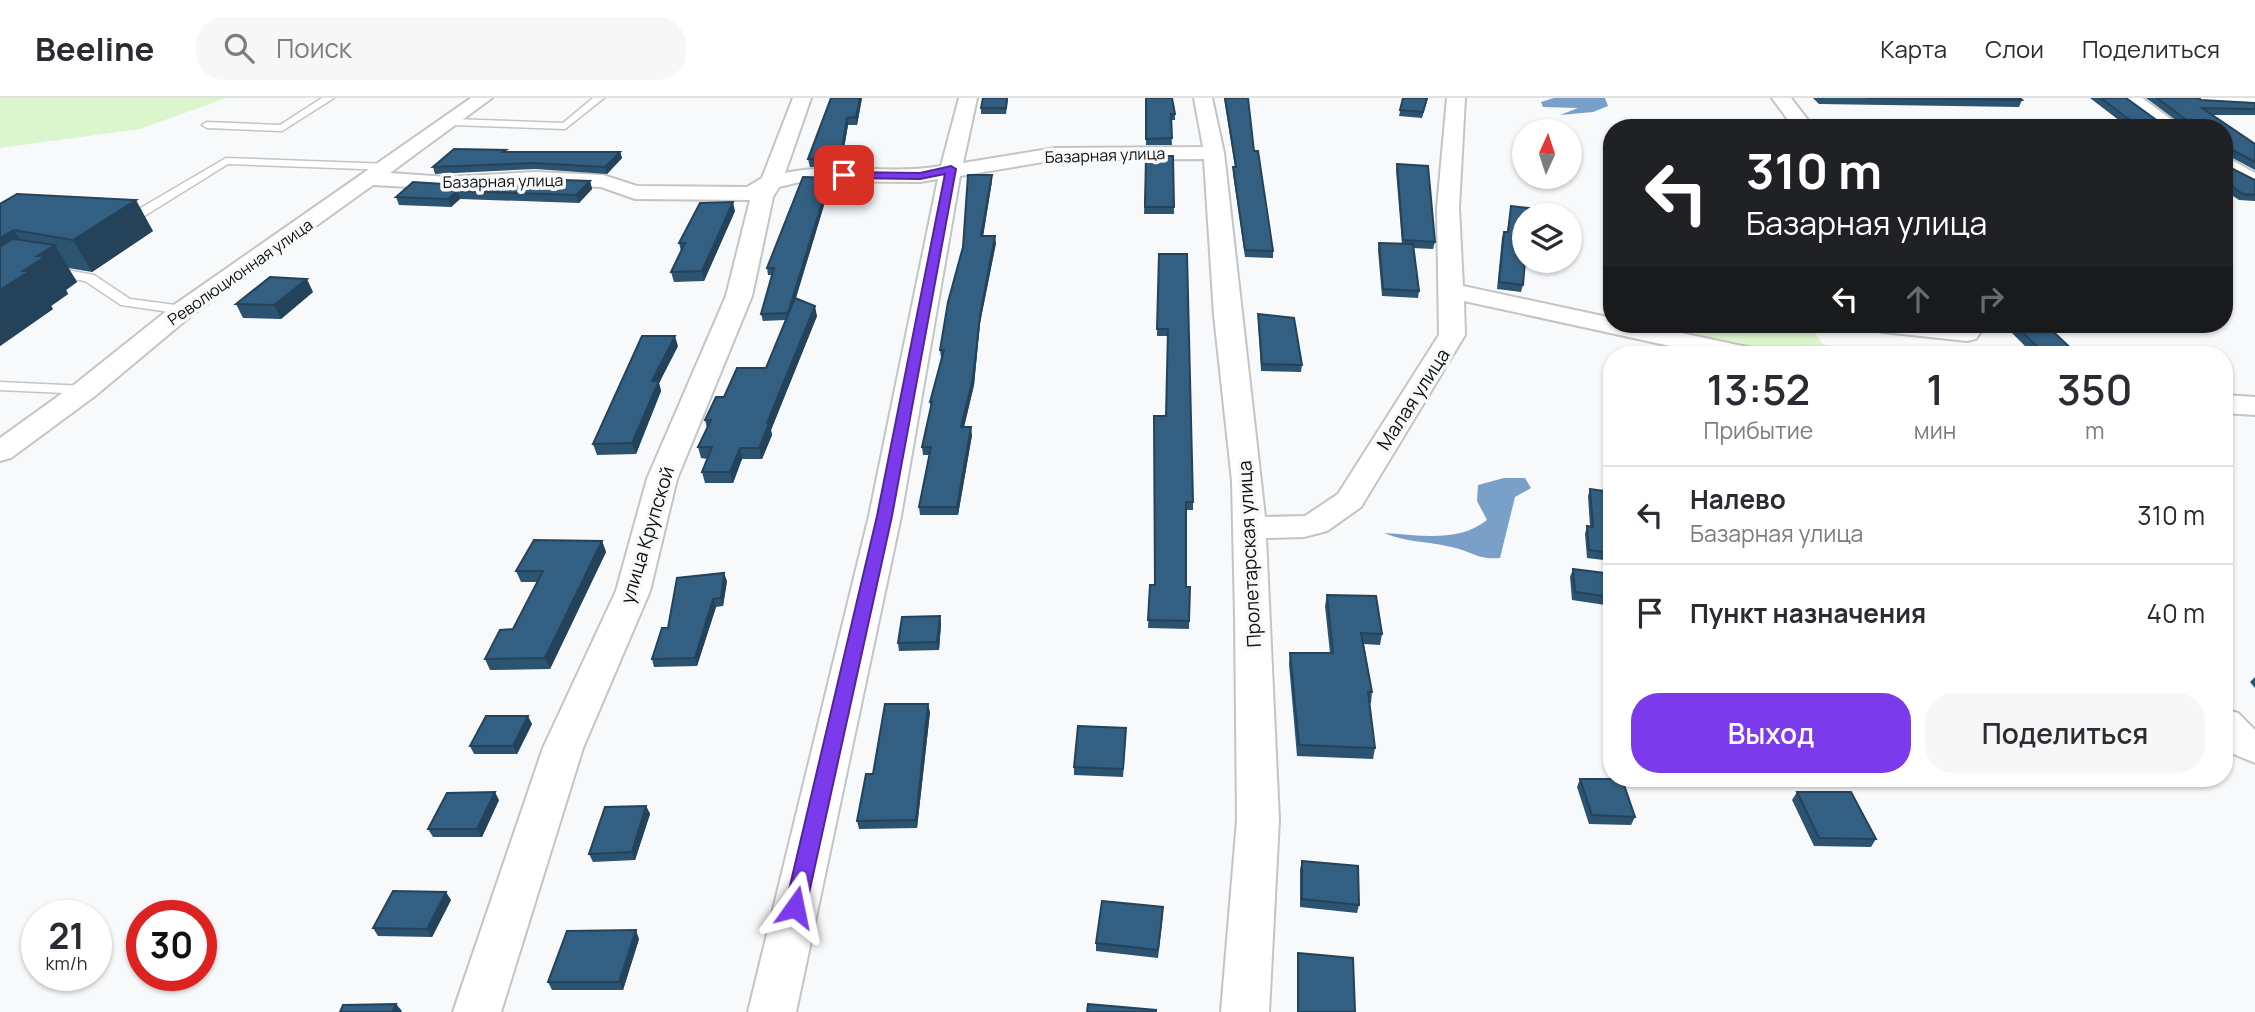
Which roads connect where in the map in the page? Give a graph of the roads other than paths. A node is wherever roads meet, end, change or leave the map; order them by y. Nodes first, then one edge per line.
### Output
1 (330, 98) edge
2 (483, 98) edge
3 (599, 98) edge
4 (802, 98) edge
5 (968, 98) edge
6 (1203, 98) edge
7 (1456, 98) edge
8 (1781, 98) edge
9 (2129, 98) edge
10 (2199, 98) edge
11 (2255, 100) edge
12 (1797, 119) edge
13 (2160, 119) edge
14 (451, 122) junction
15 (206, 125) dead end
16 (1214, 153) junction
17 (2233, 168) edge
18 (951, 169) junction
19 (381, 173) junction
20 (771, 182) junction
21 (2255, 182) edge
22 (107, 216) edge
23 (33, 269) edge
24 (1451, 291) junction
25 (183, 310) junction
26 (1603, 318) edge
27 (1681, 333) edge
28 (1720, 346) edge
29 (0, 386) edge
30 (85, 390) junction
31 (2233, 405) edge
32 (2255, 406) edge
33 (0, 452) edge
34 (1250, 527) junction
35 (477, 1012) edge
36 (772, 1012) edge
37 (1245, 1012) edge

1 - 15 lane
2 - 14 street, Революционная улица
3 - 14 lane
4 - 20 street, улица Крупской
5 - 18 street
6 - 16 street, Пролетарская улица
7 - 24 street, Малая улица
8 - 12 street
9 - 13 street
10 - 11 street
14 - 19 street, Революционная улица
16 - 18 street, Базарная улица
16 - 34 street, Пролетарская улица
17 - 21 street
18 - 20 street, Базарная улица
18 - 36 street
19 - 20 street, Базарная улица
19 - 22 lane
19 - 25 street, Революционная улица
20 - 35 street, улица Крупской
23 - 25 lane
24 - 26 street
24 - 34 street, Малая улица
25 - 30 street, Революционная улица
27 - 28 street
29 - 30 lane
30 - 33 street, Революционная улица
31 - 32 street
34 - 37 street, Пролетарская улица

